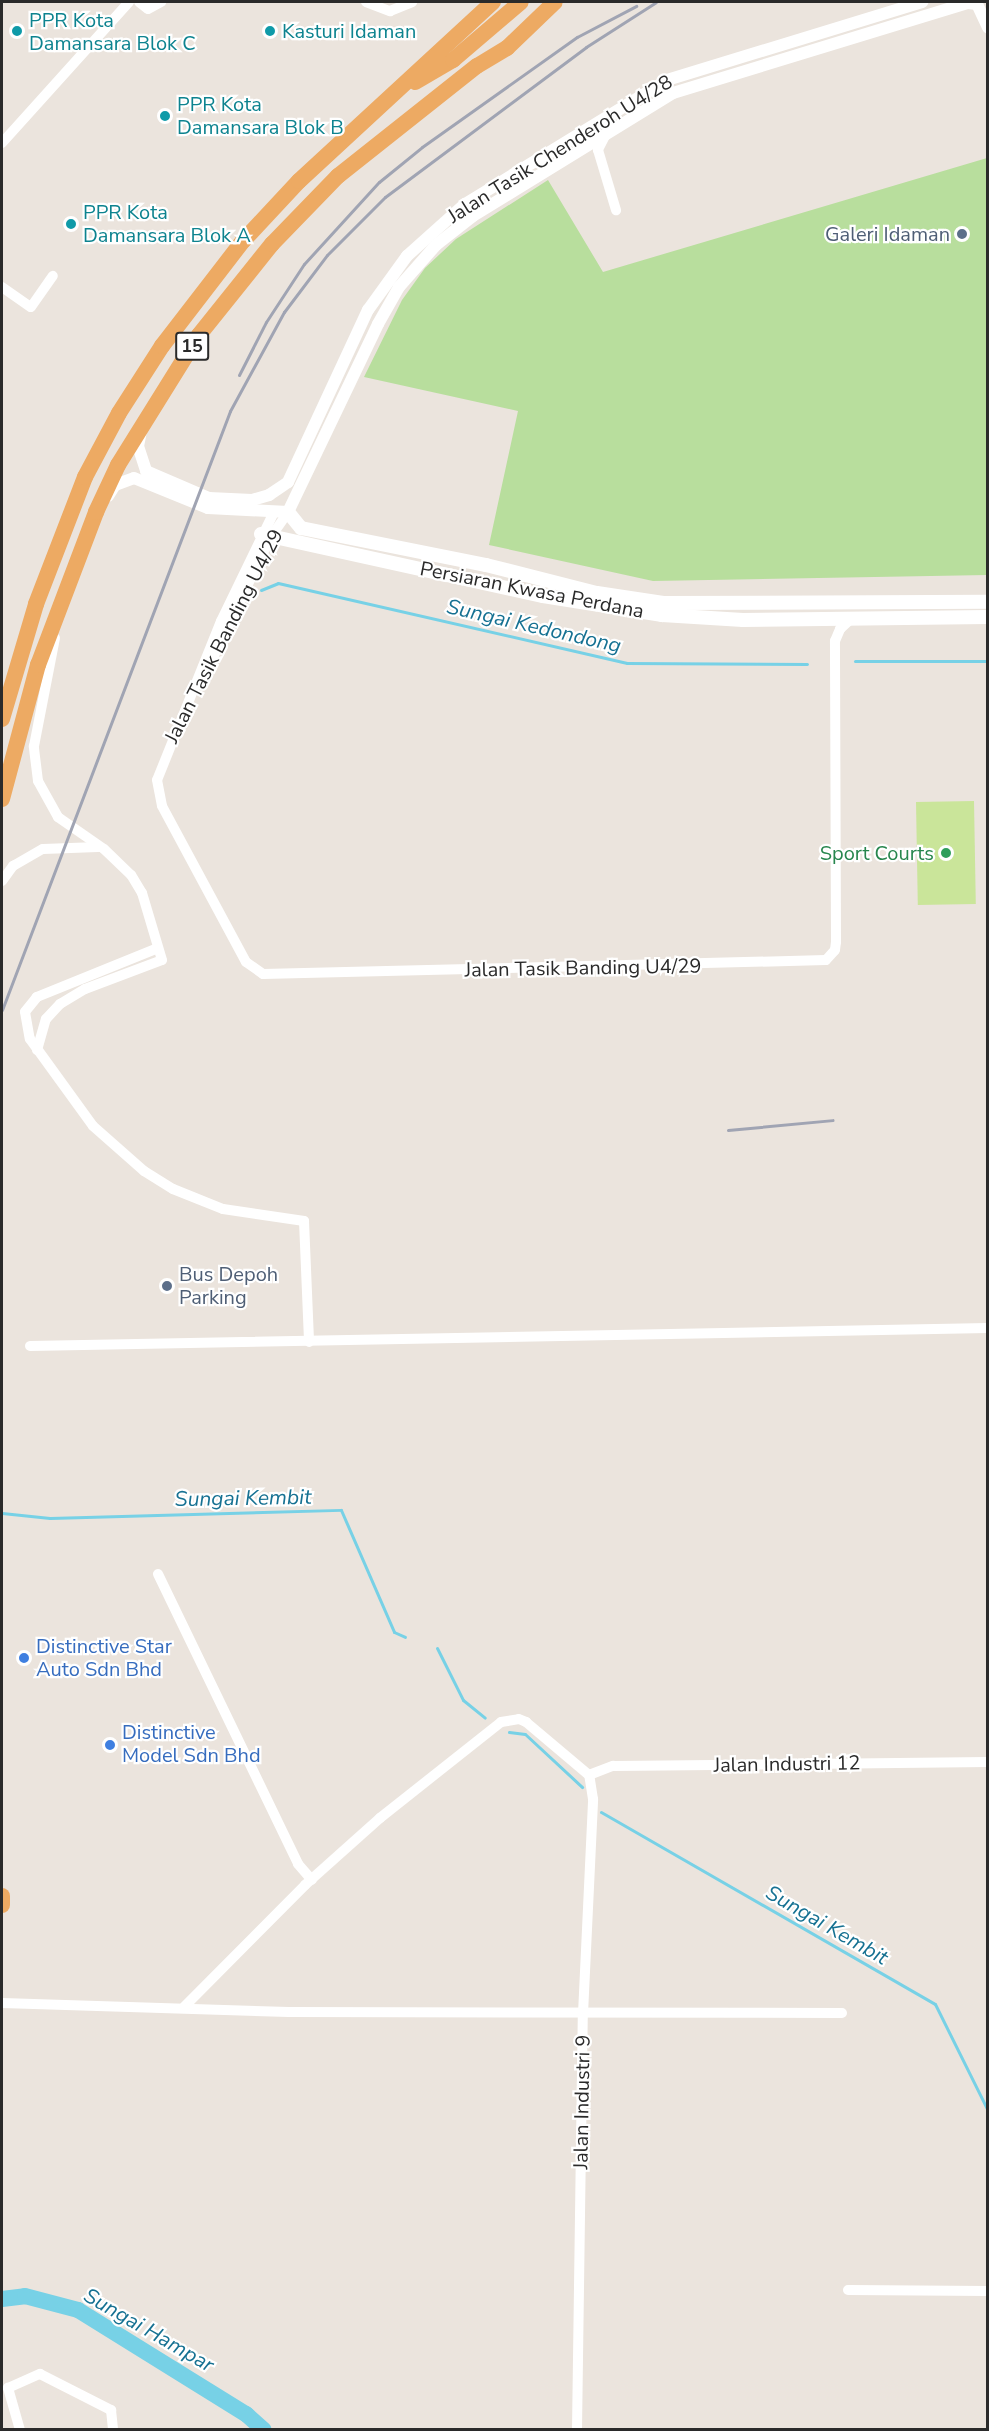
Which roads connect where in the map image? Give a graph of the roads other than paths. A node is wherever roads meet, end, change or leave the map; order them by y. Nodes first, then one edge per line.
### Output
1 (129, 2) edge
2 (139, 2) edge
3 (161, 2) edge
4 (366, 2) edge
5 (411, 2) edge
6 (493, 2) edge
7 (521, 2) edge
8 (542, 2) edge
9 (555, 2) edge
10 (922, 2) edge
11 (977, 3) edge
12 (987, 28) edge
13 (477, 66) junction
14 (401, 90) junction
15 (607, 132) junction
16 (2, 141) edge
17 (581, 149) junction
18 (598, 150) junction
19 (616, 210) dead end
20 (53, 276) dead end
21 (2, 287) edge
22 (142, 424) junction
23 (288, 483) junction
24 (252, 500) junction
25 (96, 512) junction
26 (274, 512) junction
27 (288, 512) junction
28 (266, 536) junction
29 (64, 594) junction
30 (987, 602) edge
31 (816, 616) junction
32 (858, 616) junction
33 (987, 616) edge
34 (835, 641) junction
35 (2, 719) edge
36 (2, 799) edge
37 (104, 849) junction
38 (2, 881) edge
39 (158, 948) junction
40 (37, 1050) junction
41 (987, 1328) edge
42 (309, 1342) junction
43 (30, 1346) dead end
44 (158, 1574) dead end
45 (987, 1762) edge
46 (589, 1775) junction
47 (312, 1880) junction
48 (2, 1896) edge
49 (2, 1905) edge
50 (2, 2003) edge
51 (184, 2007) junction
52 (842, 2013) dead end
53 (583, 2014) junction
54 (848, 2290) dead end
55 (987, 2291) edge
56 (20, 2430) edge
57 (113, 2430) edge
58 (577, 2430) edge

1 - 16 street
2 - 3 street
4 - 5 street
6 - 14 highway, 15
7 - 14 highway
8 - 13 highway
9 - 13 highway, 15
10 - 23 street, Jalan Tasik Chenderoh U4/28
11 - 12 street
11 - 15 street, Jalan Tasik Chenderoh U4/28
13 - 22 highway, 15
14 - 35 highway, 15
15 - 17 street, Jalan Tasik Chenderoh U4/28
15 - 18 street
17 - 18 street
17 - 27 street, Jalan Tasik Chenderoh U4/28
18 - 19 street
20 - 21 street
22 - 24 street
22 - 25 highway, 15
23 - 24 street
23 - 26 street, Jalan Tasik Chenderoh U4/28
24 - 26 street
25 - 26 street
25 - 29 highway, 15
26 - 27 street
26 - 28 street, Jalan Tasik Banding U4/29
27 - 28 street, Jalan Tasik Banding U4/29
27 - 30 main road, Persiaran Kwasa Perdana
28 - 31 main road, Persiaran Kwasa Perdana
28 - 34 street, Jalan Tasik Banding U4/29
29 - 36 highway, 15
29 - 37 street
31 - 32 main road, Persiaran Kwasa Perdana
31 - 34 street
32 - 33 main road, Persiaran Kwasa Perdana
32 - 34 street
37 - 38 street
37 - 39 street
39 - 40 street
39 - 40 street
40 - 42 street
41 - 42 street
42 - 43 street
44 - 47 street
45 - 46 street, Jalan Industri 12
46 - 47 street
46 - 53 street, Jalan Industri 9
47 - 51 street
48 - 49 highway
50 - 51 street
51 - 53 street
52 - 53 street
53 - 58 street, Jalan Industri 9
54 - 55 street
56 - 57 street

